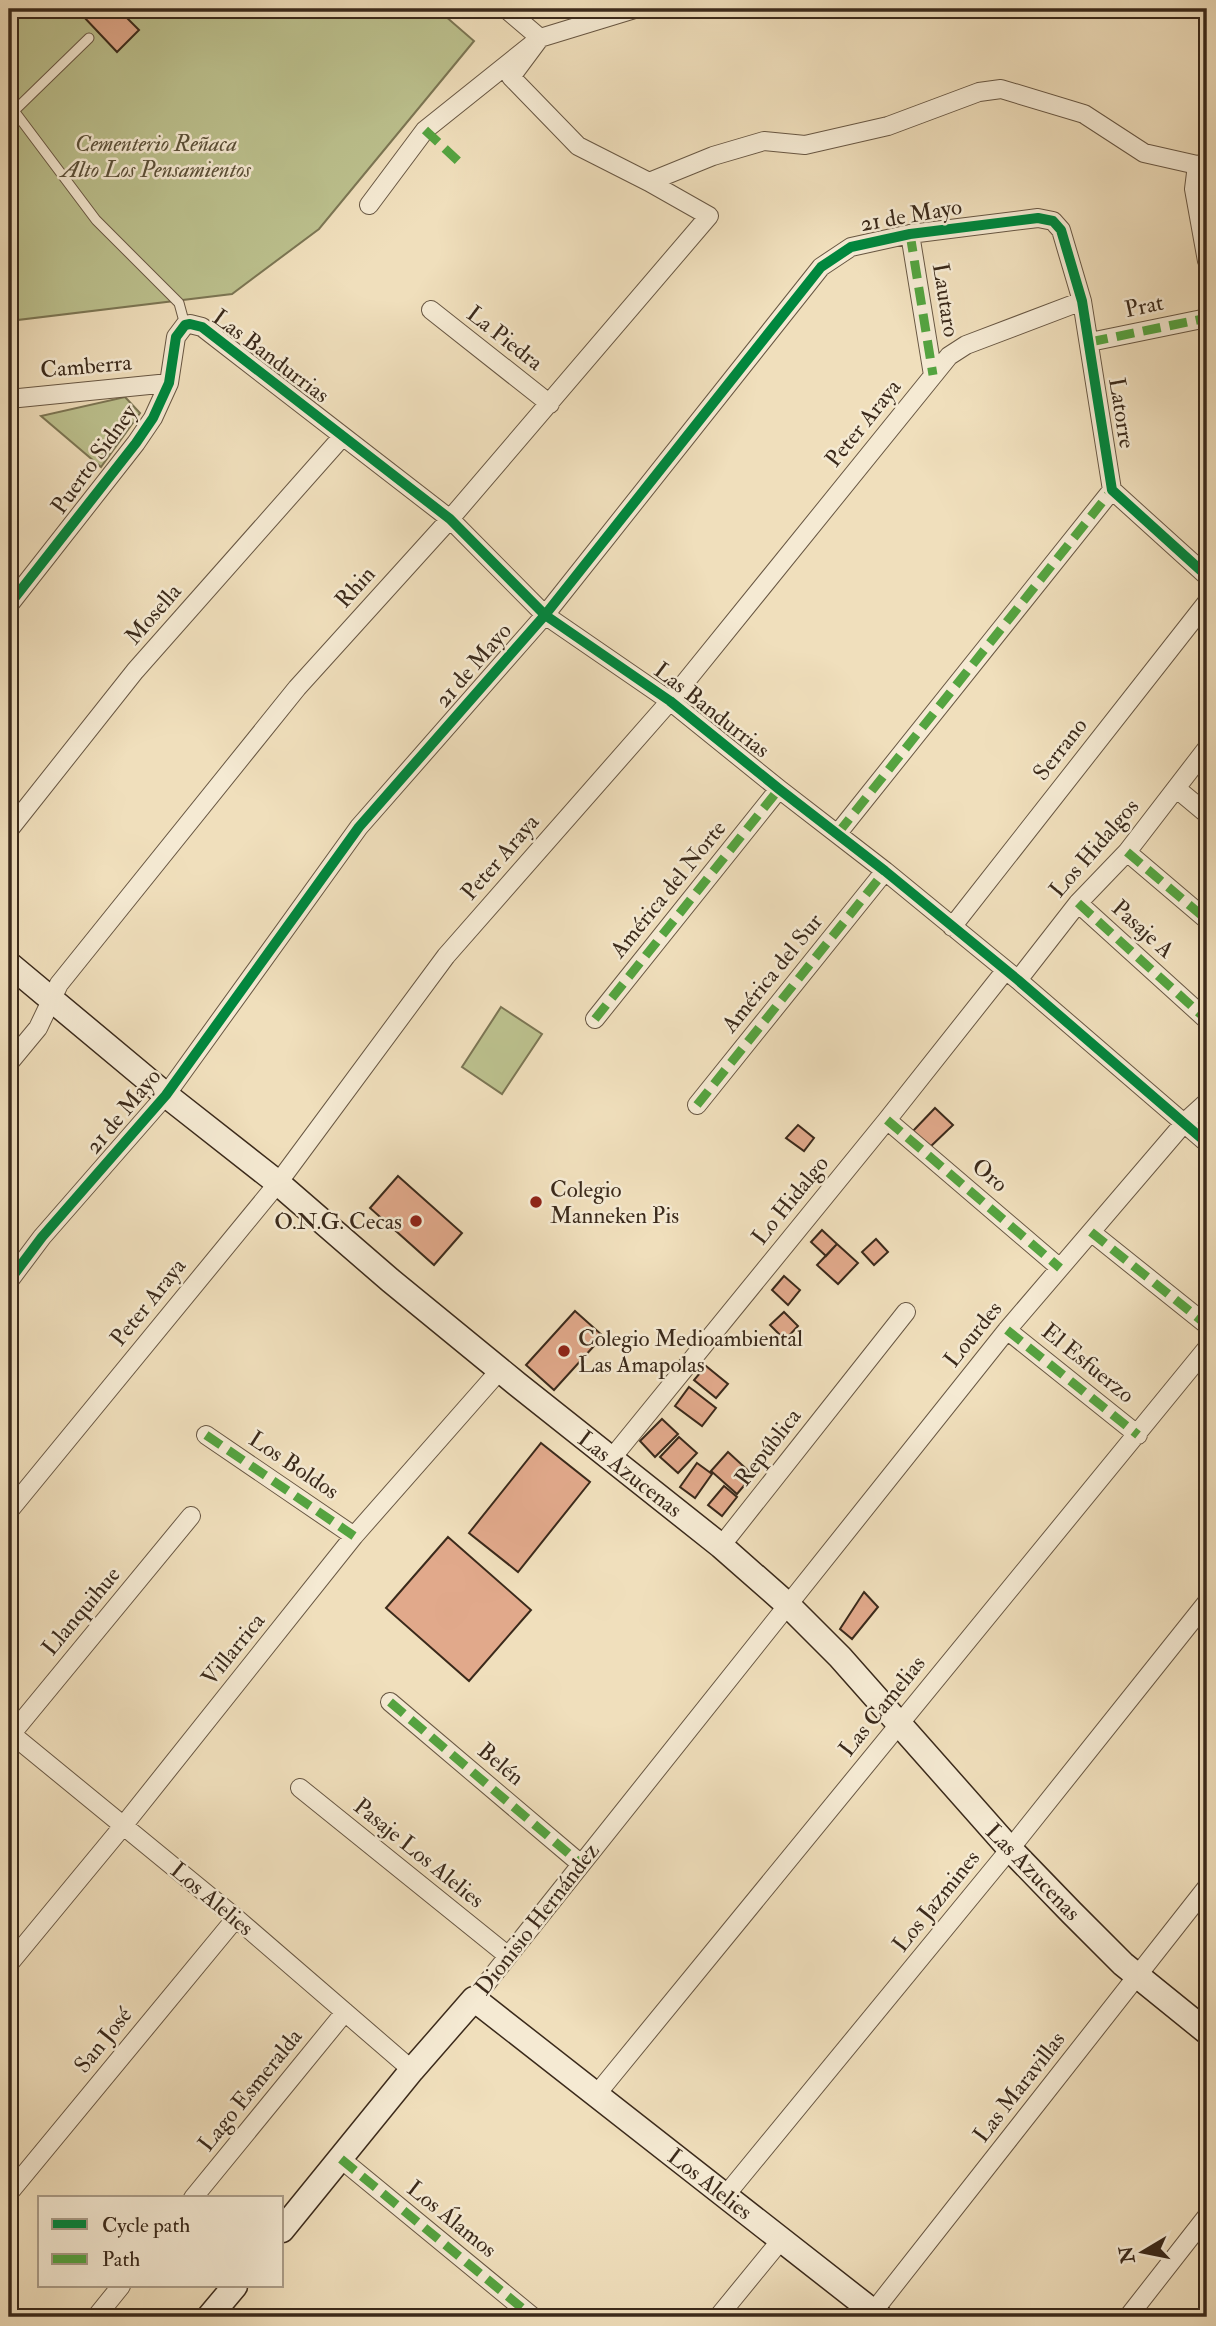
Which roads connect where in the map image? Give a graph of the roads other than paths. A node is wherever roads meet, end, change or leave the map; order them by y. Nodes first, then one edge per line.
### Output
1 (506, 9) edge
2 (635, 9) edge
3 (89, 38) dead end
4 (540, 38) junction
5 (11, 108) edge
6 (1202, 164) edge
7 (649, 182) junction
8 (369, 205) dead end
9 (1053, 221) joint
10 (910, 234) junction
11 (1207, 261) edge
12 (1082, 301) junction
13 (431, 310) dead end
14 (1207, 318) edge
15 (185, 325) junction
16 (1090, 342) junction
17 (933, 375) junction
18 (169, 383) junction
19 (9, 399) edge
20 (550, 404) junction
21 (342, 436) junction
22 (1112, 490) junction
23 (450, 519) junction
24 (1207, 576) edge
25 (1207, 601) edge
26 (9, 605) edge
27 (545, 615) junction
28 (670, 701) junction
29 (1207, 748) edge
30 (779, 789) junction
31 (1177, 789) junction
32 (1207, 814) edge
33 (9, 830) edge
34 (838, 833) junction
35 (1127, 852) junction
36 (885, 872) junction
37 (1078, 903) junction
38 (1207, 920) edge
39 (952, 927) junction
40 (9, 964) edge
41 (1012, 975) junction
42 (50, 999) junction
43 (595, 1020) dead end
44 (1207, 1020) edge
45 (9, 1063) edge
46 (166, 1095) junction
47 (1207, 1102) edge
48 (697, 1105) dead end
49 (887, 1120) junction
50 (1185, 1122) junction
51 (1207, 1143) edge
52 (278, 1183) junction
53 (1091, 1232) junction
54 (1060, 1268) junction
55 (9, 1281) edge
56 (905, 1312) dead end
57 (1207, 1325) edge
58 (1007, 1330) junction
59 (1207, 1348) edge
60 (500, 1370) junction
61 (206, 1434) dead end
62 (1138, 1435) junction
63 (611, 1459) junction
64 (9, 1511) edge
65 (191, 1516) dead end
66 (354, 1536) junction
67 (721, 1546) junction
68 (1207, 1602) edge
69 (788, 1605) junction
70 (390, 1702) dead end
71 (900, 1725) junction
72 (9, 1734) edge
73 (300, 1788) dead end
74 (123, 1826) junction
75 (1010, 1849) junction
76 (581, 1864) junction
77 (1207, 1887) edge
78 (236, 1917) junction
79 (507, 1955) junction
80 (9, 1964) edge
81 (1138, 1977) junction
82 (474, 1999) junction
83 (345, 2012) junction
84 (1207, 2032) edge
85 (412, 2070) junction
86 (596, 2095) junction
87 (341, 2160) junction
88 (9, 2193) edge
89 (195, 2196) edge
90 (725, 2196) junction
91 (1207, 2216) edge
92 (284, 2228) edge
93 (780, 2240) junction
94 (119, 2288) edge
95 (233, 2288) edge
96 (874, 2315) edge
97 (96, 2317) edge
98 (210, 2317) edge
99 (533, 2317) edge
100 (718, 2317) edge
101 (1128, 2317) edge

1 - 4 street
2 - 4 street
3 - 5 lane
4 - 7 street
4 - 8 street
5 - 15 lane
6 - 7 street
6 - 11 street
7 - 20 street, Rhin
9 - 10 street, 21 de Mayo
9 - 12 street, Latorre
10 - 17 street, Lautaro
10 - 27 street, 21 de Mayo
12 - 16 street, Latorre
12 - 17 street, Peter Araya
13 - 20 street, La Piedra
14 - 16 street, Prat
15 - 18 street, Puerto Sidney
15 - 21 street, Las Bandurrias
16 - 22 street, Latorre
17 - 28 street, Peter Araya
18 - 19 street, Camberra
18 - 26 street, Puerto Sidney
20 - 23 street, Rhin
21 - 23 street, Las Bandurrias
21 - 33 street, Mosella
22 - 24 street
22 - 34 street
23 - 27 street, Las Bandurrias
23 - 42 street, Rhin
25 - 39 street, Serrano
27 - 28 street, Las Bandurrias
27 - 46 street, 21 de Mayo
28 - 30 street, Las Bandurrias
28 - 52 street, Peter Araya
29 - 31 street, Los Hidalgos
30 - 34 street, Las Bandurrias
30 - 43 street, América del Norte
31 - 32 street
31 - 35 street, Los Hidalgos
34 - 36 street, Las Bandurrias
35 - 37 street, Los Hidalgos
35 - 38 street
36 - 39 street, Las Bandurrias
36 - 48 street, América del Sur
37 - 41 street, Los Hidalgos
37 - 44 street, Pasaje A
39 - 41 street, Las Bandurrias
40 - 42 street, Las Azucenas
41 - 49 street, Lo Hidalgo
41 - 50 street, Las Bandurrias
42 - 45 street, Rhin
42 - 46 street, Las Azucenas
46 - 52 street, Las Azucenas
46 - 55 street, 21 de Mayo
47 - 50 street, Lourdes
49 - 54 street, Oro
49 - 63 street, Lo Hidalgo
50 - 51 street, Las Bandurrias
50 - 53 street, Lourdes
52 - 60 street, Las Azucenas
52 - 64 street, Peter Araya
53 - 54 street, Lourdes
53 - 57 street
54 - 58 street, Lourdes
56 - 67 street, República
58 - 62 street, El Esfuerzo
58 - 69 street, Lourdes
59 - 62 street, Las Camelias
60 - 63 street, Las Azucenas
60 - 66 street, Villarrica
61 - 66 street, Los Boldos
62 - 71 street, Las Camelias
63 - 67 street, Las Azucenas
65 - 72 street, Llanquihue
66 - 74 street, Villarrica
67 - 69 street, Las Azucenas
68 - 75 street, Los Jazmines
69 - 71 street, Las Azucenas
69 - 76 street, Dionisio Hernández
70 - 76 street, Belén
71 - 75 street, Las Azucenas
71 - 86 street, Las Camelias
72 - 74 street, Los Alelies
73 - 79 street, Pasaje Los Alelies
74 - 78 street, Los Alelies
74 - 80 street, Villarrica
75 - 81 street, Las Azucenas
75 - 90 street, Los Jazmines
76 - 79 street, Dionisio Hernández
77 - 81 street, Las Maravillas
78 - 83 street, Los Alelies
78 - 88 street, San José
79 - 82 street, Dionisio Hernández
81 - 84 street, Las Azucenas
81 - 96 street, Las Maravillas
82 - 85 street, Dionisio Hernández
82 - 86 street, Los Alelies
83 - 85 street, Los Alelies
83 - 89 street, Lago Esmeralda
85 - 87 street, Dionisio Hernández
86 - 90 street, Los Alelies
87 - 92 street, Dionisio Hernández
87 - 99 street, Los Álamos
90 - 93 street, Los Alelies
91 - 101 street
93 - 96 street, Los Alelies
93 - 100 street
94 - 97 street
95 - 98 street

